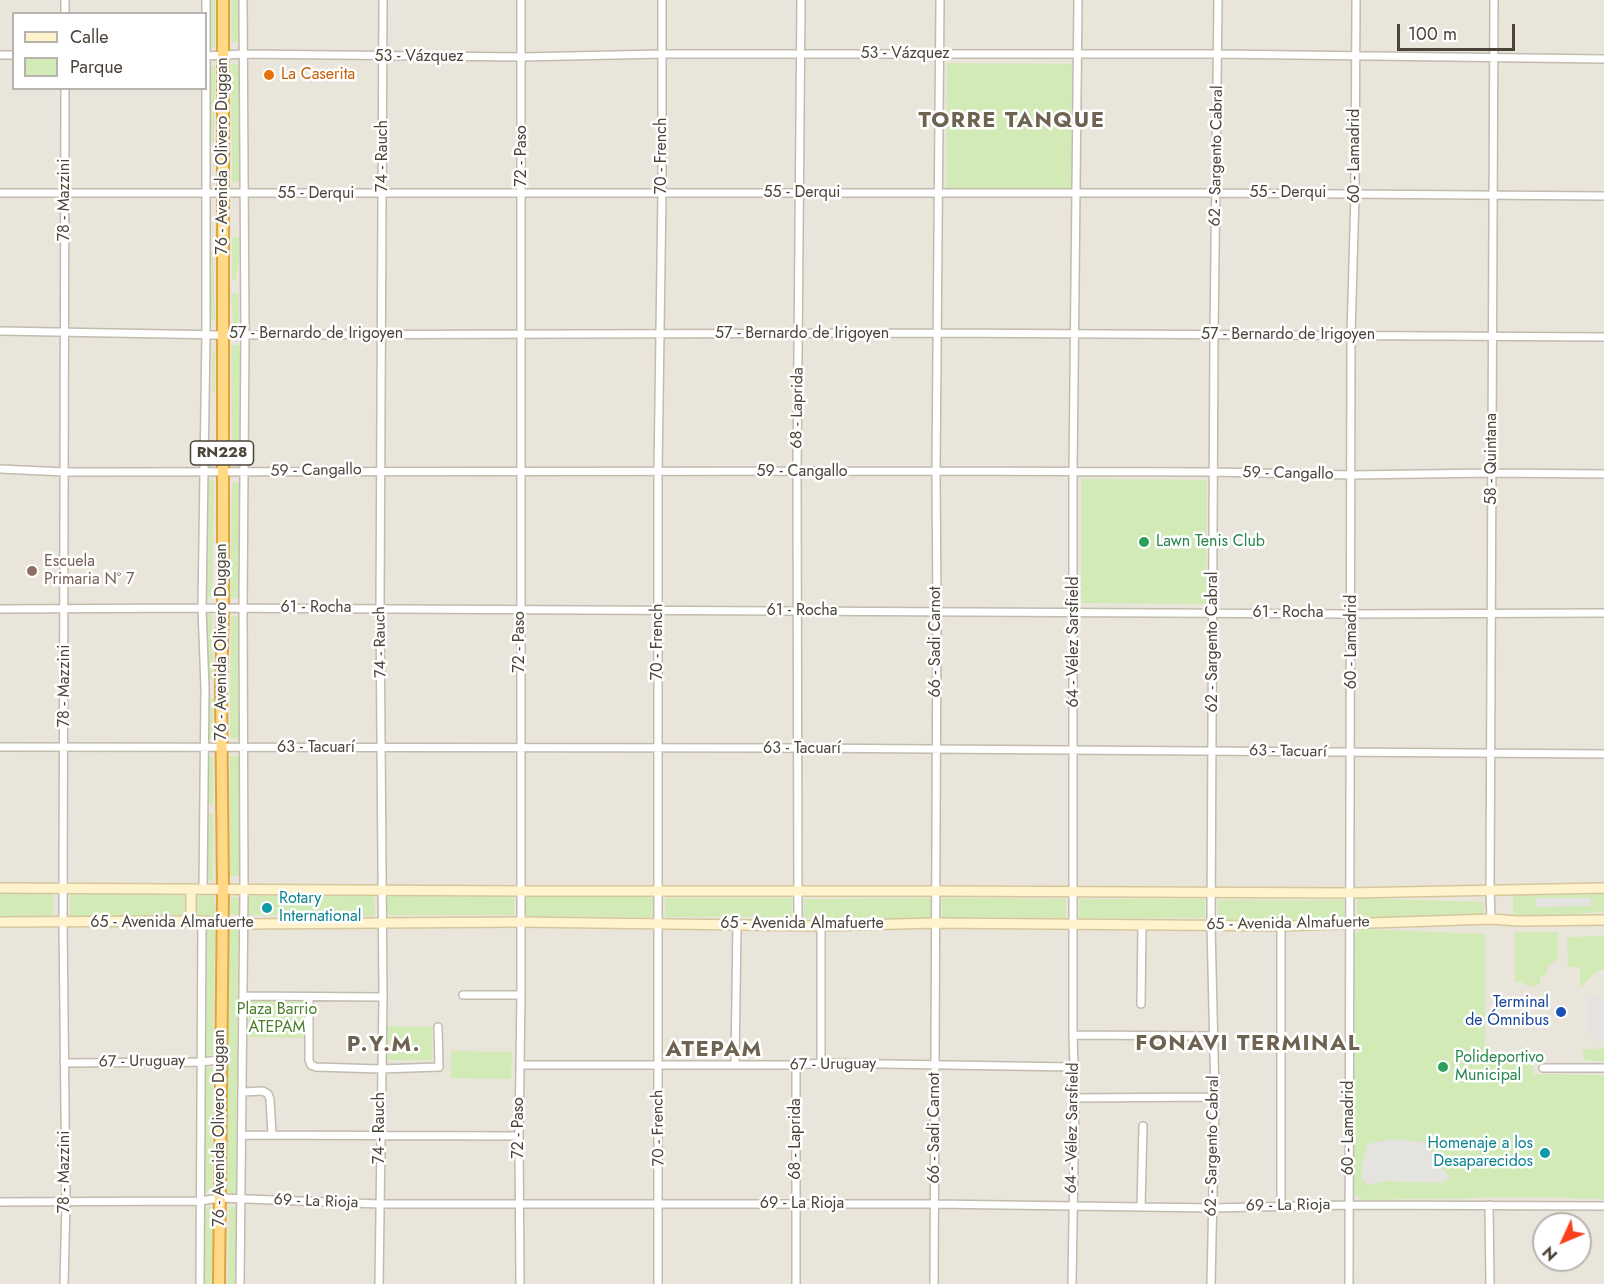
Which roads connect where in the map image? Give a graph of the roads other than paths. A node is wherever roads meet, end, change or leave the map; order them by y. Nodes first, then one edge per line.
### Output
1 (223, 0) edge
2 (243, 0) edge
3 (383, 0) edge
4 (521, 0) edge
5 (662, 0) edge
6 (801, 0) edge
7 (940, 0) edge
8 (1078, 0) edge
9 (1218, 0) edge
10 (1356, 0) edge
11 (1494, 0) edge
12 (243, 54) junction
13 (662, 54) junction
14 (940, 54) junction
15 (1218, 54) junction
16 (223, 55) junction
17 (801, 55) junction
18 (1077, 55) junction
19 (207, 56) edge
20 (1355, 56) junction
21 (383, 57) junction
22 (521, 57) junction
23 (1494, 58) junction
24 (1604, 58) edge
25 (65, 90) edge
26 (206, 90) edge
27 (0, 193) edge
28 (205, 193) junction
29 (662, 193) junction
30 (801, 193) junction
31 (940, 193) junction
32 (1217, 193) junction
33 (66, 194) junction
34 (222, 194) junction
35 (245, 194) junction
36 (383, 194) junction
37 (1077, 194) junction
38 (1355, 194) junction
39 (522, 195) junction
40 (1494, 196) junction
41 (1604, 196) edge
42 (0, 331) edge
43 (65, 331) junction
44 (382, 333) junction
45 (936, 333) junction
46 (206, 334) junction
47 (245, 334) junction
48 (522, 334) junction
49 (659, 334) junction
50 (799, 334) junction
51 (223, 335) junction
52 (1074, 335) junction
53 (1351, 335) junction
54 (1214, 336) junction
55 (1493, 336) junction
56 (1604, 337) edge
57 (0, 470) edge
58 (205, 471) junction
59 (222, 471) junction
60 (381, 471) junction
61 (936, 471) junction
62 (64, 472) junction
63 (245, 472) junction
64 (522, 472) junction
65 (658, 472) junction
66 (797, 472) junction
67 (1213, 472) junction
68 (1073, 473) junction
69 (1492, 473) junction
70 (1604, 474) edge
71 (1352, 475) junction
72 (64, 608) junction
73 (202, 608) junction
74 (223, 608) junction
75 (243, 608) junction
76 (0, 609) edge
77 (380, 609) junction
78 (520, 609) junction
79 (658, 610) junction
80 (937, 610) junction
81 (797, 611) junction
82 (1074, 612) junction
83 (1213, 613) junction
84 (1491, 613) junction
85 (1604, 613) edge
86 (1352, 614) junction
87 (0, 747) edge
88 (65, 747) junction
89 (204, 747) junction
90 (221, 748) junction
91 (243, 748) junction
92 (382, 748) junction
93 (797, 748) junction
94 (521, 749) junction
95 (658, 749) junction
96 (935, 750) junction
97 (1212, 750) junction
98 (1074, 751) junction
99 (1352, 753) junction
100 (1491, 753) junction
101 (1604, 754) edge
102 (0, 888) edge
103 (64, 888) junction
104 (1604, 888) edge
105 (191, 889) junction
106 (203, 889) junction
107 (1490, 889) junction
108 (223, 890) junction
109 (244, 890) junction
110 (381, 890) junction
111 (521, 891) junction
112 (658, 891) junction
113 (797, 891) junction
114 (936, 891) junction
115 (1074, 892) junction
116 (1212, 892) junction
117 (1349, 893) junction
118 (1491, 919) junction
119 (1604, 920) edge
120 (191, 921) junction
121 (202, 921) junction
122 (0, 922) edge
123 (63, 922) junction
124 (222, 922) junction
125 (383, 922) junction
126 (520, 922) junction
127 (659, 923) junction
128 (935, 923) junction
129 (1350, 923) junction
130 (243, 924) junction
131 (737, 924) junction
132 (798, 924) junction
133 (1073, 924) junction
134 (1142, 925) junction
135 (1211, 925) junction
136 (821, 926) junction
137 (1281, 926) junction
138 (463, 995) dead end
139 (521, 995) junction
140 (243, 996) junction
141 (309, 997) junction
142 (382, 998) junction
143 (1141, 1004) dead end
144 (438, 1027) dead end
145 (1073, 1035) junction
146 (1214, 1036) junction
147 (220, 1060) junction
148 (200, 1062) junction
149 (64, 1063) junction
150 (821, 1064) junction
151 (520, 1065) junction
152 (658, 1065) junction
153 (735, 1065) junction
154 (796, 1065) junction
155 (935, 1065) junction
156 (1073, 1067) junction
157 (1543, 1068) dead end
158 (1604, 1068) edge
159 (380, 1069) junction
160 (242, 1092) junction
161 (1215, 1097) junction
162 (1075, 1098) junction
163 (1143, 1126) dead end
164 (242, 1135) junction
165 (272, 1136) junction
166 (380, 1136) junction
167 (519, 1136) junction
168 (220, 1198) junction
169 (241, 1199) junction
170 (200, 1201) junction
171 (0, 1202) edge
172 (66, 1202) junction
173 (520, 1203) junction
174 (660, 1203) junction
175 (380, 1204) junction
176 (796, 1204) junction
177 (935, 1204) junction
178 (1349, 1205) junction
179 (1072, 1206) junction
180 (1141, 1206) junction
181 (1281, 1206) junction
182 (1489, 1206) junction
183 (1604, 1206) edge
184 (1212, 1208) junction
185 (63, 1284) edge
186 (200, 1284) edge
187 (219, 1284) edge
188 (240, 1284) edge
189 (379, 1284) edge
190 (520, 1284) edge
191 (658, 1284) edge
192 (796, 1284) edge
193 (934, 1284) edge
194 (1072, 1284) edge
195 (1210, 1284) edge
196 (1349, 1284) edge
197 (1490, 1284) edge

1 - 16 highway, 76 - Avenida Olivero Duggan / RN228
2 - 12 street, 76 - Avenida Olivero Duggan
3 - 21 street, 74 - Rauch
4 - 22 street, 72 - Paso
5 - 13 street, 70 - French
6 - 17 street, 68 - Laprida
7 - 14 street, 66 - Sadi Carnot
8 - 18 street, 64 - Vélez Sarsfield
9 - 15 street, 62 - Sargento Cabral
10 - 20 street, 60 - Lamadrid
11 - 23 street, 58 - Quintana
12 - 16 street, 53 - Vázquez
12 - 21 street, 53 - Vázquez
12 - 35 street, 76 - Avenida Olivero Duggan
13 - 17 street, 53 - Vázquez
13 - 22 street, 53 - Vázquez
13 - 29 street, 70 - French
14 - 17 street, 53 - Vázquez
14 - 18 street, 53 - Vázquez
14 - 31 street, 66 - Sadi Carnot
15 - 18 street, 53 - Vázquez
15 - 20 street, 53 - Vázquez
15 - 32 street, 62 - Sargento Cabral
16 - 19 street, 53 - Vázquez
16 - 34 highway, 76 - Avenida Olivero Duggan / RN228
17 - 30 street, 68 - Laprida
18 - 37 street, 64 - Vélez Sarsfield
20 - 23 street, 53 - Vázquez
20 - 38 street, 60 - Lamadrid
21 - 22 street, 53 - Vázquez
21 - 36 street, 74 - Rauch
22 - 39 street, 72 - Paso
23 - 24 street, 53 - Vázquez
23 - 40 street, 58 - Quintana
25 - 33 street, 78 - Mazzini
26 - 28 street, 76 - Avenida Olivero Duggan
27 - 33 street, 55 - Derqui
28 - 33 street, 55 - Derqui
28 - 34 street, 55 - Derqui
28 - 46 street, 76 - Avenida Olivero Duggan
29 - 30 street, 55 - Derqui
29 - 39 street, 55 - Derqui
29 - 49 street, 70 - French
30 - 31 street, 55 - Derqui
30 - 50 street, 68 - Laprida
31 - 37 street, 55 - Derqui
31 - 45 street, 66 - Sadi Carnot
32 - 37 street, 55 - Derqui
32 - 38 street, 55 - Derqui
32 - 54 street, 62 - Sargento Cabral
33 - 43 street, 78 - Mazzini
34 - 35 street, 55 - Derqui
34 - 51 highway, 76 - Avenida Olivero Duggan / RN228
35 - 36 street, 55 - Derqui
35 - 47 street, 76 - Avenida Olivero Duggan
36 - 39 street, 55 - Derqui
36 - 44 street, 74 - Rauch
37 - 52 street, 64 - Vélez Sarsfield
38 - 40 street, 55 - Derqui
38 - 53 street, 60 - Lamadrid
39 - 48 street, 72 - Paso
40 - 41 street, 55 - Derqui
40 - 55 street, 58 - Quintana
42 - 43 street, 57 - Bernardo de Irigoyen
43 - 46 street, 57 - Bernardo de Irigoyen
43 - 62 street, 78 - Mazzini
44 - 47 street, 57 - Bernardo de Irigoyen
44 - 48 street, 57 - Bernardo de Irigoyen
44 - 60 street, 74 - Rauch
45 - 50 street, 57 - Bernardo de Irigoyen
45 - 52 street, 57 - Bernardo de Irigoyen
45 - 61 street, 66 - Sadi Carnot
46 - 51 street, 57 - Bernardo de Irigoyen
46 - 58 street, 76 - Avenida Olivero Duggan
47 - 51 street, 57 - Bernardo de Irigoyen
47 - 63 street, 76 - Avenida Olivero Duggan
48 - 49 street, 57 - Bernardo de Irigoyen
48 - 64 street, 72 - Paso
49 - 50 street, 57 - Bernardo de Irigoyen
49 - 65 street, 70 - French
50 - 66 street, 68 - Laprida
51 - 59 highway, 76 - Avenida Olivero Duggan / RN228
52 - 54 street, 57 - Bernardo de Irigoyen
52 - 68 street, 64 - Vélez Sarsfield
53 - 54 street, 57 - Bernardo de Irigoyen
53 - 55 street, 57 - Bernardo de Irigoyen
53 - 71 street, 60 - Lamadrid
54 - 67 street, 62 - Sargento Cabral
55 - 56 street, 57 - Bernardo de Irigoyen
55 - 69 street, 58 - Quintana
57 - 62 street, 59 - Cangallo
58 - 59 street, 59 - Cangallo
58 - 62 street, 59 - Cangallo
58 - 73 street, 76 - Avenida Olivero Duggan
59 - 63 street, 59 - Cangallo
59 - 74 highway, 76 - Avenida Olivero Duggan / RN228
60 - 63 street, 59 - Cangallo
60 - 64 street, 59 - Cangallo
60 - 77 street, 74 - Rauch
61 - 66 street, 59 - Cangallo
61 - 68 street, 59 - Cangallo
61 - 80 street, 66 - Sadi Carnot
62 - 72 street, 78 - Mazzini
63 - 75 street, 76 - Avenida Olivero Duggan
64 - 65 street, 59 - Cangallo
64 - 78 street, 72 - Paso
65 - 66 street, 59 - Cangallo
65 - 79 street, 70 - French
66 - 81 street, 68 - Laprida
67 - 68 street, 59 - Cangallo
67 - 71 street, 59 - Cangallo
67 - 83 street, 62 - Sargento Cabral
68 - 82 street, 64 - Vélez Sarsfield
69 - 70 street, 59 - Cangallo
69 - 71 street, 59 - Cangallo
69 - 84 street, 58 - Quintana
71 - 86 street, 60 - Lamadrid
72 - 73 street, 61 - Rocha
72 - 76 street, 61 - Rocha
72 - 88 street, 78 - Mazzini
73 - 74 street, 61 - Rocha
73 - 89 street, 76 - Avenida Olivero Duggan
74 - 75 street, 61 - Rocha
74 - 90 highway, 76 - Avenida Olivero Duggan / RN228
75 - 77 street, 61 - Rocha
75 - 91 street, 76 - Avenida Olivero Duggan
77 - 78 street, 61 - Rocha
77 - 92 street, 74 - Rauch
78 - 79 street, 61 - Rocha
78 - 94 street, 72 - Paso
79 - 81 street, 61 - Rocha
79 - 95 street, 70 - French
80 - 81 street, 61 - Rocha
80 - 82 street, 61 - Rocha
80 - 96 street, 66 - Sadi Carnot
81 - 93 street, 68 - Laprida
82 - 83 street, 61 - Rocha
82 - 98 street, 64 - Vélez Sarsfield
83 - 86 street, 61 - Rocha
83 - 97 street, 62 - Sargento Cabral
84 - 85 street, 61 - Rocha
84 - 86 street, 61 - Rocha
84 - 100 street, 58 - Quintana
86 - 99 street, 60 - Lamadrid
87 - 88 street, 63 - Tacuarí
88 - 89 street, 63 - Tacuarí
88 - 103 street, 78 - Mazzini
89 - 90 street, 63 - Tacuarí
89 - 106 street, 76 - Avenida Olivero Duggan
90 - 91 street, 63 - Tacuarí
90 - 108 highway, 76 - Avenida Olivero Duggan / RN228
91 - 92 street, 63 - Tacuarí
91 - 109 street, 76 - Avenida Olivero Duggan
92 - 94 street, 63 - Tacuarí
92 - 110 street, 74 - Rauch
93 - 95 street, 63 - Tacuarí
93 - 96 street, 63 - Tacuarí
93 - 113 street, 68 - Laprida
94 - 95 street, 63 - Tacuarí
94 - 111 street, 72 - Paso
95 - 112 street, 70 - French
96 - 98 street, 63 - Tacuarí
96 - 114 street, 66 - Sadi Carnot
97 - 98 street, 63 - Tacuarí
97 - 99 street, 63 - Tacuarí
97 - 116 street, 62 - Sargento Cabral
98 - 115 street, 64 - Vélez Sarsfield
99 - 100 street, 63 - Tacuarí
99 - 117 street, 60 - Lamadrid
100 - 101 street, 63 - Tacuarí
100 - 107 street, 58 - Quintana
102 - 103 main road, 65 - Avenida Almafuerte
103 - 105 main road, 65 - Avenida Almafuerte
103 - 123 street, 78 - Mazzini
104 - 107 main road, 65 - Avenida Almafuerte
105 - 106 main road, 65 - Avenida Almafuerte
105 - 120 main road
106 - 108 main road, 65 - Avenida Almafuerte
107 - 117 main road, 65 - Avenida Almafuerte
107 - 118 street, 58 - Quintana
108 - 109 main road, 65 - Avenida Almafuerte
108 - 124 highway, 76 - Avenida Olivero Duggan / RN228
109 - 110 main road, 65 - Avenida Almafuerte
109 - 130 street, 76 - Avenida Olivero Duggan
110 - 111 main road, 65 - Avenida Almafuerte
110 - 125 street, 74 - Rauch
111 - 112 main road, 65 - Avenida Almafuerte
111 - 126 street, 72 - Paso
112 - 113 main road, 65 - Avenida Almafuerte
112 - 127 street, 70 - French
113 - 114 main road, 65 - Avenida Almafuerte
113 - 132 street, 68 - Laprida
114 - 115 main road, 65 - Avenida Almafuerte
114 - 128 street, 66 - Sadi Carnot
115 - 116 main road, 65 - Avenida Almafuerte
115 - 133 street, 64 - Vélez Sarsfield
116 - 117 main road, 65 - Avenida Almafuerte
116 - 135 street, 62 - Sargento Cabral
117 - 129 street, 60 - Lamadrid
118 - 119 main road, 65 - Avenida Almafuerte
118 - 129 main road, 65 - Avenida Almafuerte
120 - 121 main road, 65 - Avenida Almafuerte
120 - 123 main road, 65 - Avenida Almafuerte
121 - 124 main road, 65 - Avenida Almafuerte
121 - 148 street, 76 - Avenida Olivero Duggan
122 - 123 main road, 65 - Avenida Almafuerte
123 - 149 street, 78 - Mazzini
124 - 130 main road, 65 - Avenida Almafuerte
124 - 147 highway, 76 - Avenida Olivero Duggan / RN228
125 - 126 main road, 65 - Avenida Almafuerte
125 - 130 main road, 65 - Avenida Almafuerte
125 - 142 street, 74 - Rauch
126 - 127 main road, 65 - Avenida Almafuerte
126 - 139 street, 72 - Paso
127 - 131 main road, 65 - Avenida Almafuerte
127 - 152 street, 70 - French
128 - 133 main road, 65 - Avenida Almafuerte
128 - 136 main road, 65 - Avenida Almafuerte
128 - 155 street, 66 - Sadi Carnot
129 - 137 main road, 65 - Avenida Almafuerte
129 - 178 street, 60 - Lamadrid
130 - 140 street, 76 - Avenida Olivero Duggan
131 - 132 main road, 65 - Avenida Almafuerte
131 - 153 street
132 - 136 main road, 65 - Avenida Almafuerte
133 - 134 main road, 65 - Avenida Almafuerte
133 - 145 street, 64 - Vélez Sarsfield
134 - 135 main road, 65 - Avenida Almafuerte
134 - 143 street
135 - 137 main road, 65 - Avenida Almafuerte
135 - 146 street, 62 - Sargento Cabral
136 - 150 street
137 - 181 street
138 - 139 street
139 - 151 street, 72 - Paso
140 - 141 street
140 - 160 street, 76 - Avenida Olivero Duggan
141 - 142 street
141 - 159 street
142 - 159 street, 74 - Rauch
144 - 159 street
145 - 146 street
145 - 156 street, 64 - Vélez Sarsfield
146 - 161 street, 62 - Sargento Cabral
147 - 148 street, 67 - Uruguay
147 - 168 highway, 76 - Avenida Olivero Duggan / RN228
148 - 149 street, 67 - Uruguay
148 - 170 street, 76 - Avenida Olivero Duggan
149 - 172 street, 78 - Mazzini
150 - 154 street, 67 - Uruguay
150 - 155 street, 67 - Uruguay
151 - 152 street, 67 - Uruguay
151 - 167 street, 72 - Paso
152 - 153 street, 67 - Uruguay
152 - 174 street, 70 - French
153 - 154 street, 67 - Uruguay
154 - 176 street, 68 - Laprida
155 - 156 street, 67 - Uruguay
155 - 177 street, 66 - Sadi Carnot
156 - 162 street, 64 - Vélez Sarsfield
157 - 158 street
159 - 166 street, 74 - Rauch
160 - 164 street, 76 - Avenida Olivero Duggan
160 - 165 street
161 - 162 street
161 - 184 street, 62 - Sargento Cabral
162 - 179 street, 64 - Vélez Sarsfield
163 - 180 street
164 - 165 street
164 - 169 street, 76 - Avenida Olivero Duggan
165 - 166 street
166 - 167 street
166 - 175 street, 74 - Rauch
167 - 173 street, 72 - Paso
168 - 169 street, 69 - La Rioja
168 - 170 street, 69 - La Rioja
168 - 187 highway, 76 - Avenida Olivero Duggan / RN228
169 - 175 street, 69 - La Rioja
169 - 188 street, 76 - Avenida Olivero Duggan
170 - 172 street, 69 - La Rioja
170 - 186 street, 76 - Avenida Olivero Duggan
171 - 172 street, 69 - La Rioja
172 - 185 street, 78 - Mazzini
173 - 174 street, 69 - La Rioja
173 - 175 street, 69 - La Rioja
173 - 190 street, 72 - Paso
174 - 176 street, 69 - La Rioja
174 - 191 street, 70 - French
175 - 189 street, 74 - Rauch
176 - 177 street, 69 - La Rioja
176 - 192 street, 68 - Laprida
177 - 179 street, 69 - La Rioja
177 - 193 street, 66 - Sadi Carnot
178 - 181 street, 69 - La Rioja
178 - 182 street, 69 - La Rioja
178 - 196 street, 60 - Lamadrid
179 - 180 street, 69 - La Rioja
179 - 194 street, 64 - Vélez Sarsfield
180 - 184 street, 69 - La Rioja
181 - 184 street, 69 - La Rioja
182 - 183 street, 69 - La Rioja
182 - 197 street
184 - 195 street, 62 - Sargento Cabral

